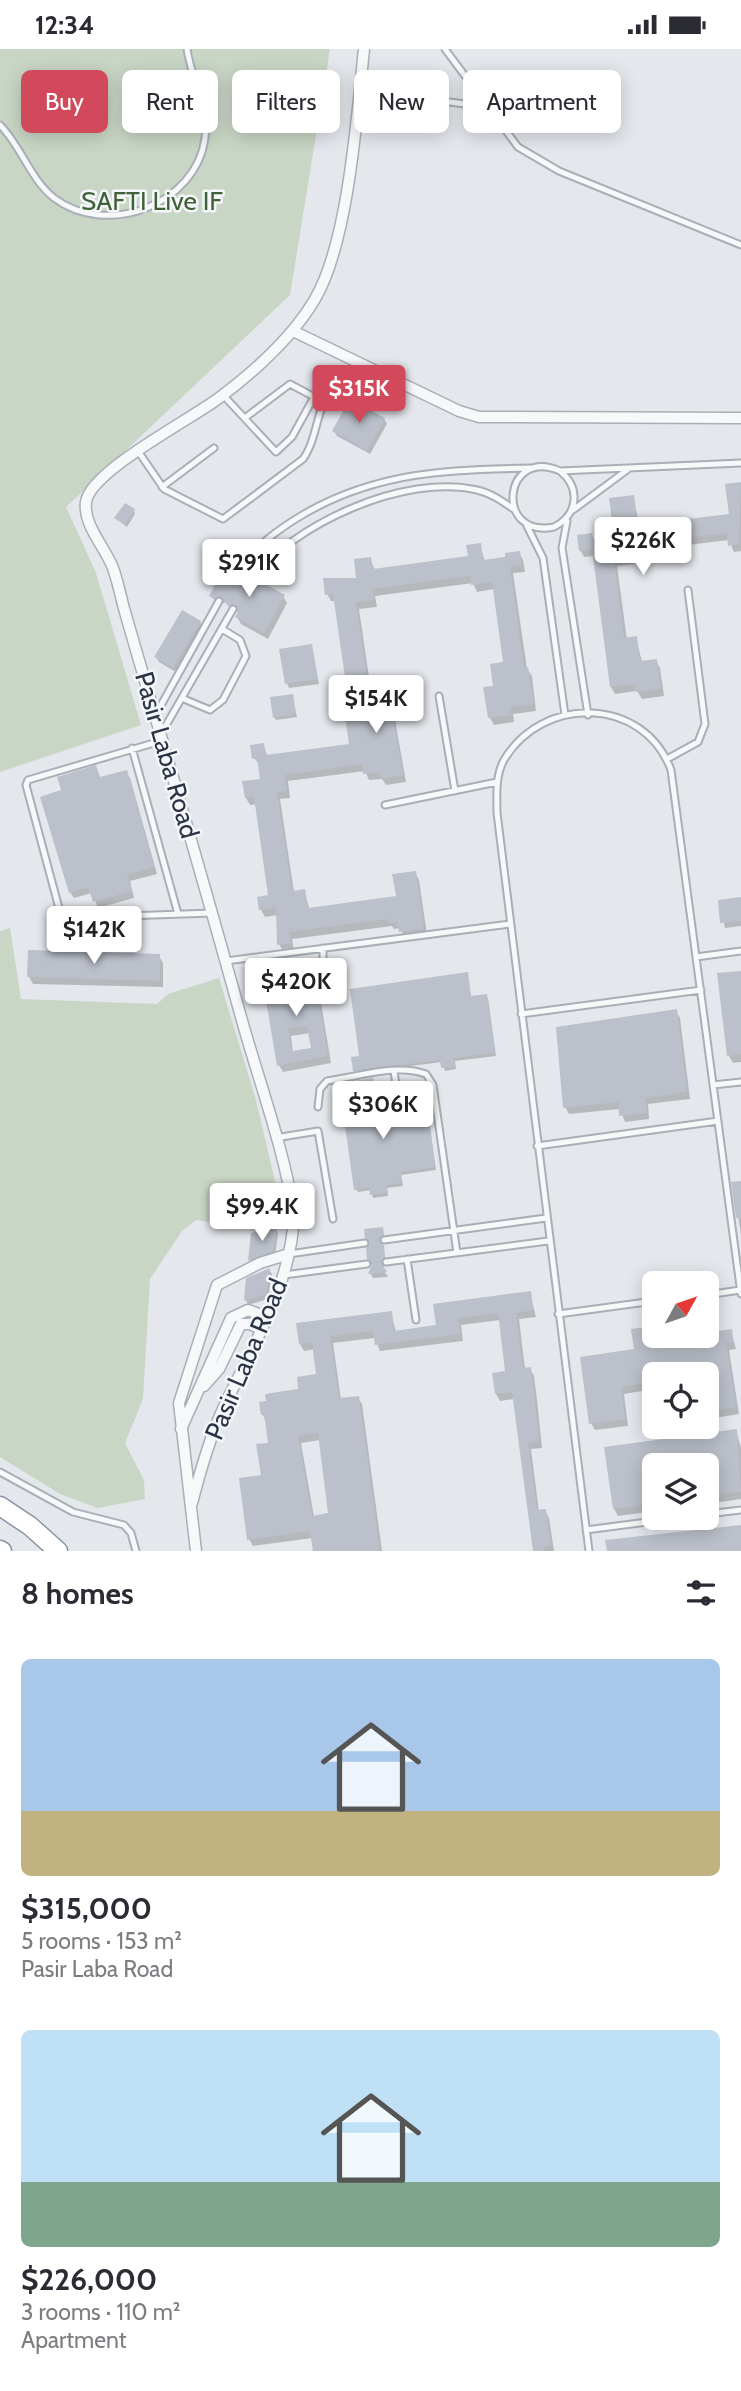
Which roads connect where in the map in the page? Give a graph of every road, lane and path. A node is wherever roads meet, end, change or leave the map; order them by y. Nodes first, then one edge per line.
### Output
1 (187, 49) edge
2 (364, 49) edge
3 (444, 49) edge
4 (362, 70) edge
5 (463, 75) edge
6 (0, 125) edge
7 (354, 131) edge
8 (507, 133) edge
9 (741, 245) edge
10 (293, 331) junction
11 (223, 395) junction
12 (314, 397) junction
13 (246, 417) junction
14 (741, 418) edge
15 (214, 447) dead end
16 (138, 451) junction
17 (741, 463) edge
18 (531, 468) junction
19 (630, 469) junction
20 (560, 471) junction
21 (162, 487) junction
22 (515, 510) junction
23 (572, 510) junction
24 (568, 518) junction
25 (523, 521) junction
26 (237, 573) dead end
27 (250, 581) dead end
28 (688, 590) dead end
29 (219, 601) dead end
30 (233, 609) dead end
31 (222, 629) junction
32 (439, 697) dead end
33 (184, 699) junction
34 (565, 715) junction
35 (588, 715) junction
36 (155, 716) junction
37 (163, 737) junction
38 (132, 748) junction
39 (667, 759) junction
40 (497, 782) junction
41 (455, 791) junction
42 (385, 805) dead end
43 (212, 913) junction
44 (178, 914) junction
45 (510, 924) junction
46 (323, 948) junction
47 (741, 951) edge
48 (259, 957) junction
49 (696, 957) junction
50 (226, 961) junction
51 (306, 972) dead end
52 (273, 976) dead end
53 (701, 990) junction
54 (521, 1014) junction
55 (394, 1071) junction
56 (741, 1082) edge
57 (713, 1085) junction
58 (318, 1107) dead end
59 (401, 1120) dead end
60 (718, 1121) junction
61 (275, 1138) junction
62 (537, 1146) junction
63 (546, 1218) junction
64 (333, 1219) dead end
65 (454, 1229) junction
66 (384, 1240) dead end
67 (548, 1241) junction
68 (365, 1243) dead end
69 (457, 1252) junction
70 (289, 1254) junction
71 (407, 1259) junction
72 (386, 1262) dead end
73 (367, 1264) dead end
74 (284, 1275) junction
75 (741, 1292) edge
76 (719, 1294) edge
77 (642, 1303) edge
78 (558, 1314) junction
79 (267, 1317) junction
80 (416, 1320) dead end
81 (261, 1329) junction
82 (196, 1396) junction
83 (181, 1430) junction
84 (0, 1472) edge
85 (192, 1503) junction
86 (0, 1506) edge
87 (741, 1510) edge
88 (719, 1513) edge
89 (642, 1523) edge
90 (586, 1530) junction
91 (58, 1551) edge
92 (136, 1551) edge
93 (196, 1551) edge
94 (589, 1551) edge

1 - 6 lane
2 - 4 street, Pasir Laba Road
3 - 5 lane
7 - 10 street, Pasir Laba Road
8 - 9 lane
10 - 11 street, Pasir Laba Road
10 - 14 street
11 - 13 lane
11 - 16 street, Pasir Laba Road
12 - 13 lane
12 - 13 lane
12 - 21 lane
15 - 21 lane
16 - 21 lane
16 - 36 street, Pasir Laba Road
17 - 19 lane
18 - 20 lane
18 - 22 lane
18 - 26 lane
19 - 20 lane
19 - 23 lane
20 - 23 lane
22 - 25 lane
22 - 27 lane
23 - 24 lane
24 - 25 lane
24 - 35 lane
25 - 34 lane
28 - 39 lane
29 - 36 lane
30 - 31 lane
31 - 33 lane
31 - 33 lane
32 - 41 lane
33 - 37 lane
34 - 35 lane
34 - 40 lane
35 - 39 lane
36 - 37 street, Pasir Laba Road
37 - 38 lane
37 - 43 street, Pasir Laba Road
38 - 44 lane
38 - 44 lane
39 - 49 lane
40 - 41 lane
40 - 45 lane
41 - 42 lane
43 - 44 lane
43 - 50 street, Pasir Laba Road
45 - 46 lane
45 - 54 lane
46 - 48 lane
46 - 51 lane
47 - 49 lane
48 - 50 lane
48 - 52 lane
49 - 53 lane
50 - 61 street, Pasir Laba Road
53 - 54 lane
53 - 57 lane
54 - 62 lane
55 - 58 lane
55 - 59 lane
55 - 65 lane
56 - 57 lane
57 - 60 lane
60 - 62 lane
60 - 75 lane
61 - 64 lane
61 - 70 street, Pasir Laba Road
62 - 63 lane
63 - 65 lane
63 - 67 lane
65 - 66 lane
65 - 69 lane
67 - 69 lane
67 - 78 lane
68 - 70 lane
69 - 71 lane
70 - 74 street, Pasir Laba Road
70 - 83 street
71 - 72 lane
71 - 80 lane
73 - 74 lane
74 - 79 street, Pasir Laba Road
75 - 76 lane
77 - 78 lane
78 - 90 lane
79 - 81 street, Pasir Laba Road
79 - 82 street
81 - 82 street
81 - 85 street, Pasir Laba Road
82 - 83 street
83 - 85 street
84 - 92 lane
85 - 93 street, Pasir Laba Road
86 - 91 highway
87 - 88 lane
89 - 90 lane
90 - 94 lane

